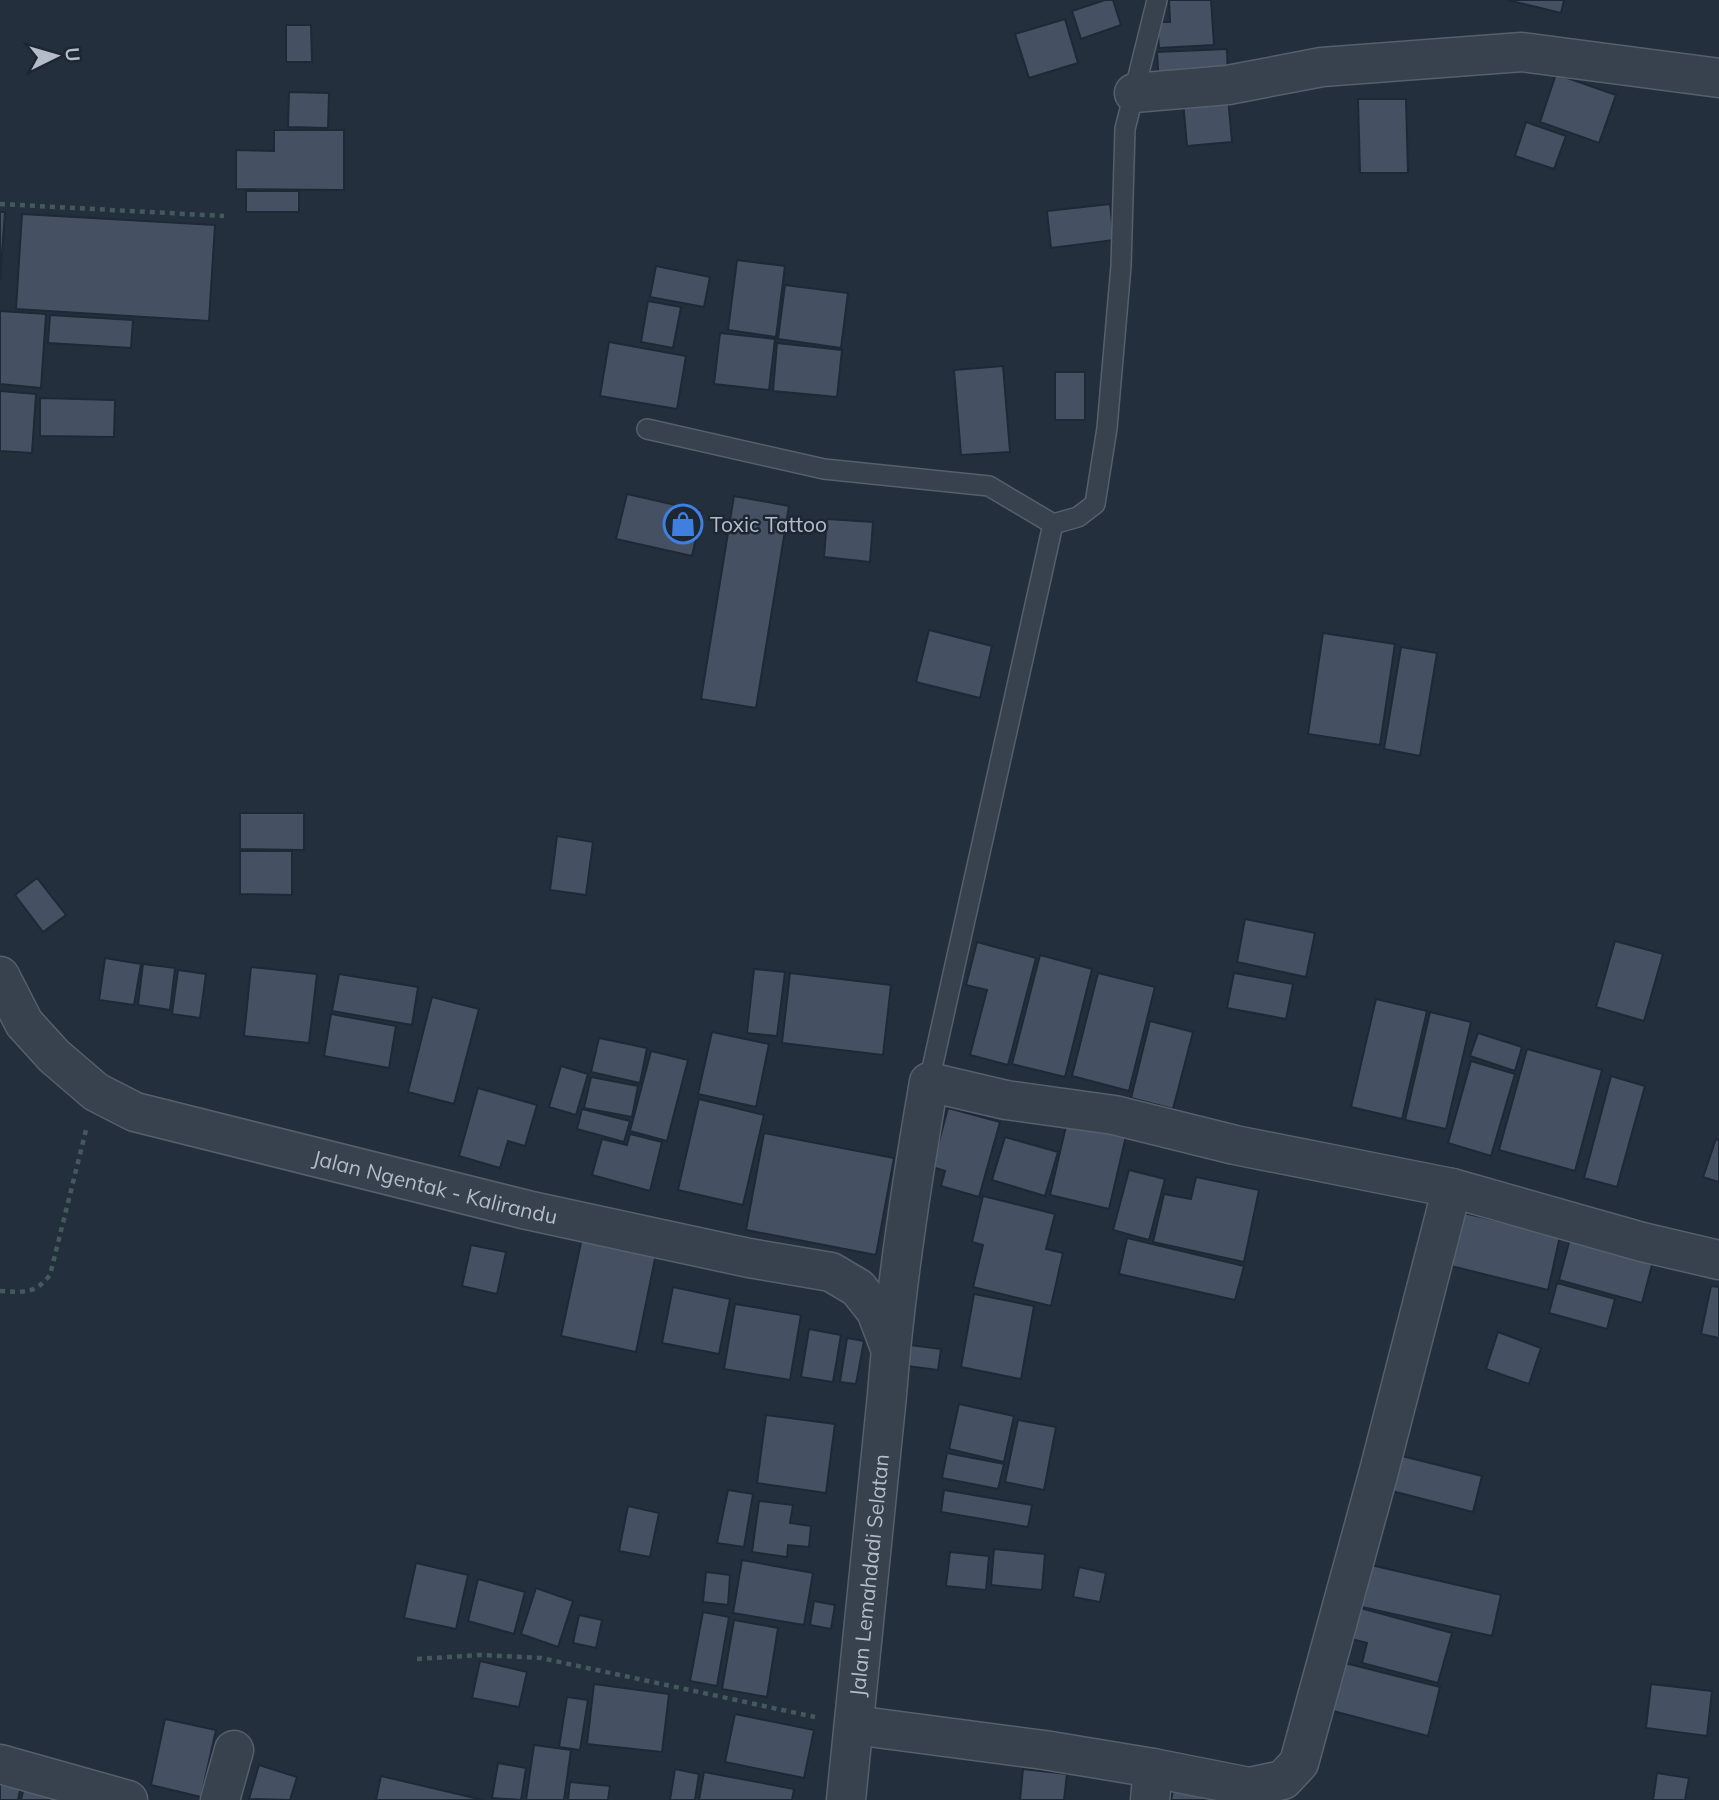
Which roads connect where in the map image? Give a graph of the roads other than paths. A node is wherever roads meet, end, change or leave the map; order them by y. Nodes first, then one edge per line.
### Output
1 (1157, 0) edge
2 (1719, 78) edge
3 (1134, 93) junction
4 (647, 429) dead end
5 (1053, 524) junction
6 (0, 976) edge
7 (929, 1083) junction
8 (1452, 1188) junction
9 (1719, 1260) edge
10 (891, 1350) junction
11 (853, 1725) junction
12 (234, 1750) dead end
13 (0, 1765) edge
14 (1152, 1784) edge
15 (128, 1800) edge
16 (220, 1800) edge
17 (846, 1800) edge

1 - 3 lane
2 - 3 street
3 - 5 lane
4 - 5 lane
5 - 7 lane
6 - 10 street, Jalan Ngentak - Kalirandu
7 - 8 street
7 - 10 street, Jalan Lemahdadi Selatan
8 - 9 street
8 - 14 street
10 - 11 street, Jalan Lemahdadi Selatan
11 - 14 street
11 - 17 street, Jalan Lemahdadi Selatan
12 - 16 street
13 - 15 street

